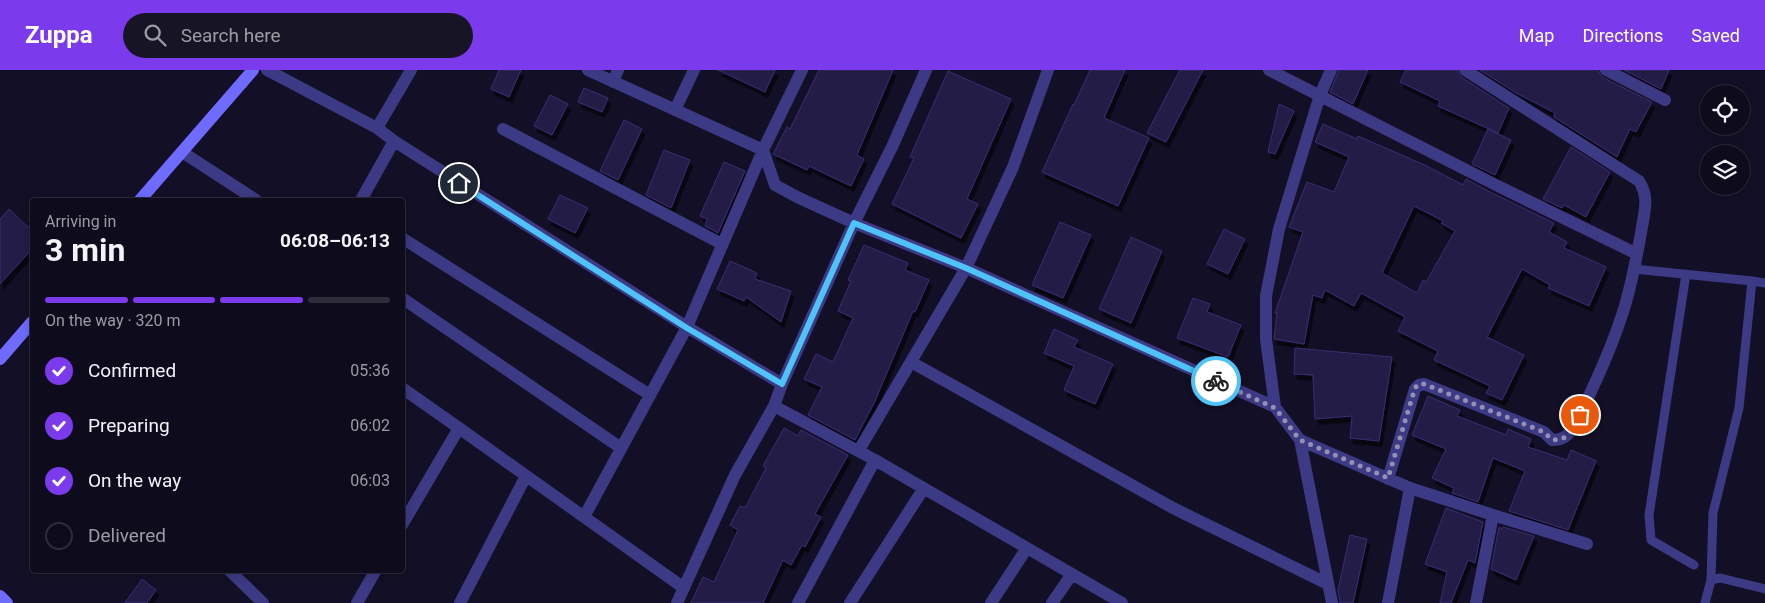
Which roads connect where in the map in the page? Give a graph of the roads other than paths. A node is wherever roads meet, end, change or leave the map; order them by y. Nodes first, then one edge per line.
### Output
1 (253, 70) edge
2 (267, 70) edge
3 (411, 70) edge
4 (588, 70) edge
5 (694, 70) edge
6 (802, 70) edge
7 (926, 70) edge
8 (1048, 70) edge
9 (1269, 70) edge
10 (1331, 70) edge
11 (1465, 70) edge
12 (1606, 70) edge
13 (616, 76) edge
14 (1320, 95) junction
15 (1666, 100) dead end
16 (674, 110) junction
17 (377, 128) junction
18 (503, 129) dead end
19 (394, 141) junction
20 (762, 150) junction
21 (182, 152) junction
22 (142, 198) edge
23 (253, 198) edge
24 (363, 198) edge
25 (854, 223) junction
26 (405, 240) edge
27 (722, 244) junction
28 (1637, 254) junction
29 (966, 268) junction
30 (1634, 269) junction
31 (1686, 274) junction
32 (1752, 281) junction
33 (1765, 283) edge
34 (405, 300) edge
35 (30, 324) edge
36 (687, 328) junction
37 (0, 359) edge
38 (910, 362) junction
39 (782, 384) junction
40 (405, 390) edge
41 (650, 395) junction
42 (774, 406) junction
43 (1275, 408) junction
44 (459, 428) junction
45 (1300, 440) junction
46 (622, 448) junction
47 (860, 450) junction
48 (876, 460) junction
49 (526, 476) junction
50 (1388, 478) junction
51 (924, 488) junction
52 (1410, 488) junction
53 (1493, 515) junction
54 (584, 517) junction
55 (405, 520) edge
56 (1587, 544) dead end
57 (1027, 548) junction
58 (1694, 565) dead end
59 (232, 573) edge
60 (374, 573) edge
61 (1072, 574) junction
62 (1710, 580) junction
63 (1328, 584) junction
64 (684, 588) junction
65 (1765, 589) edge
66 (0, 596) edge
67 (1117, 602) edge
68 (7, 603) edge
69 (263, 603) edge
70 (357, 603) edge
71 (460, 603) edge
72 (677, 603) edge
73 (798, 603) edge
74 (850, 603) edge
75 (991, 603) edge
76 (1052, 603) edge
77 (1332, 603) edge
78 (1388, 603) edge
79 (1476, 603) edge
80 (1706, 603) edge

1 - 21 street
2 - 17 street
3 - 17 street
4 - 13 street
5 - 16 street
6 - 20 street
7 - 25 street
8 - 29 street
9 - 14 street
10 - 14 street
11 - 28 street
12 - 15 street
13 - 16 street
14 - 28 street
14 - 43 street
16 - 20 street
17 - 19 street
18 - 27 street
19 - 24 street
19 - 36 street
20 - 25 street
20 - 27 street
21 - 22 street
21 - 23 street
25 - 29 street
25 - 39 street
26 - 41 street
27 - 36 street
28 - 30 street
29 - 38 street
29 - 43 street
30 - 31 lane
30 - 50 street
31 - 32 lane
31 - 58 lane
32 - 33 lane
32 - 62 lane
34 - 46 street
35 - 37 street
36 - 39 street
36 - 41 street
38 - 47 street
38 - 63 street
39 - 42 street
40 - 44 street
41 - 46 street
42 - 47 street
42 - 64 street
43 - 45 street
44 - 49 street
44 - 55 street
45 - 50 street
45 - 63 street
46 - 54 street
47 - 48 street
48 - 51 street
48 - 73 street
49 - 54 street
49 - 71 street
50 - 52 street
51 - 57 street
51 - 74 street
52 - 53 street
52 - 78 street
53 - 56 street
53 - 79 street
54 - 64 street
57 - 61 street
57 - 75 street
59 - 69 street
60 - 70 street
61 - 67 street
61 - 76 street
62 - 65 lane
62 - 80 lane
63 - 77 street
64 - 72 street
66 - 68 street

